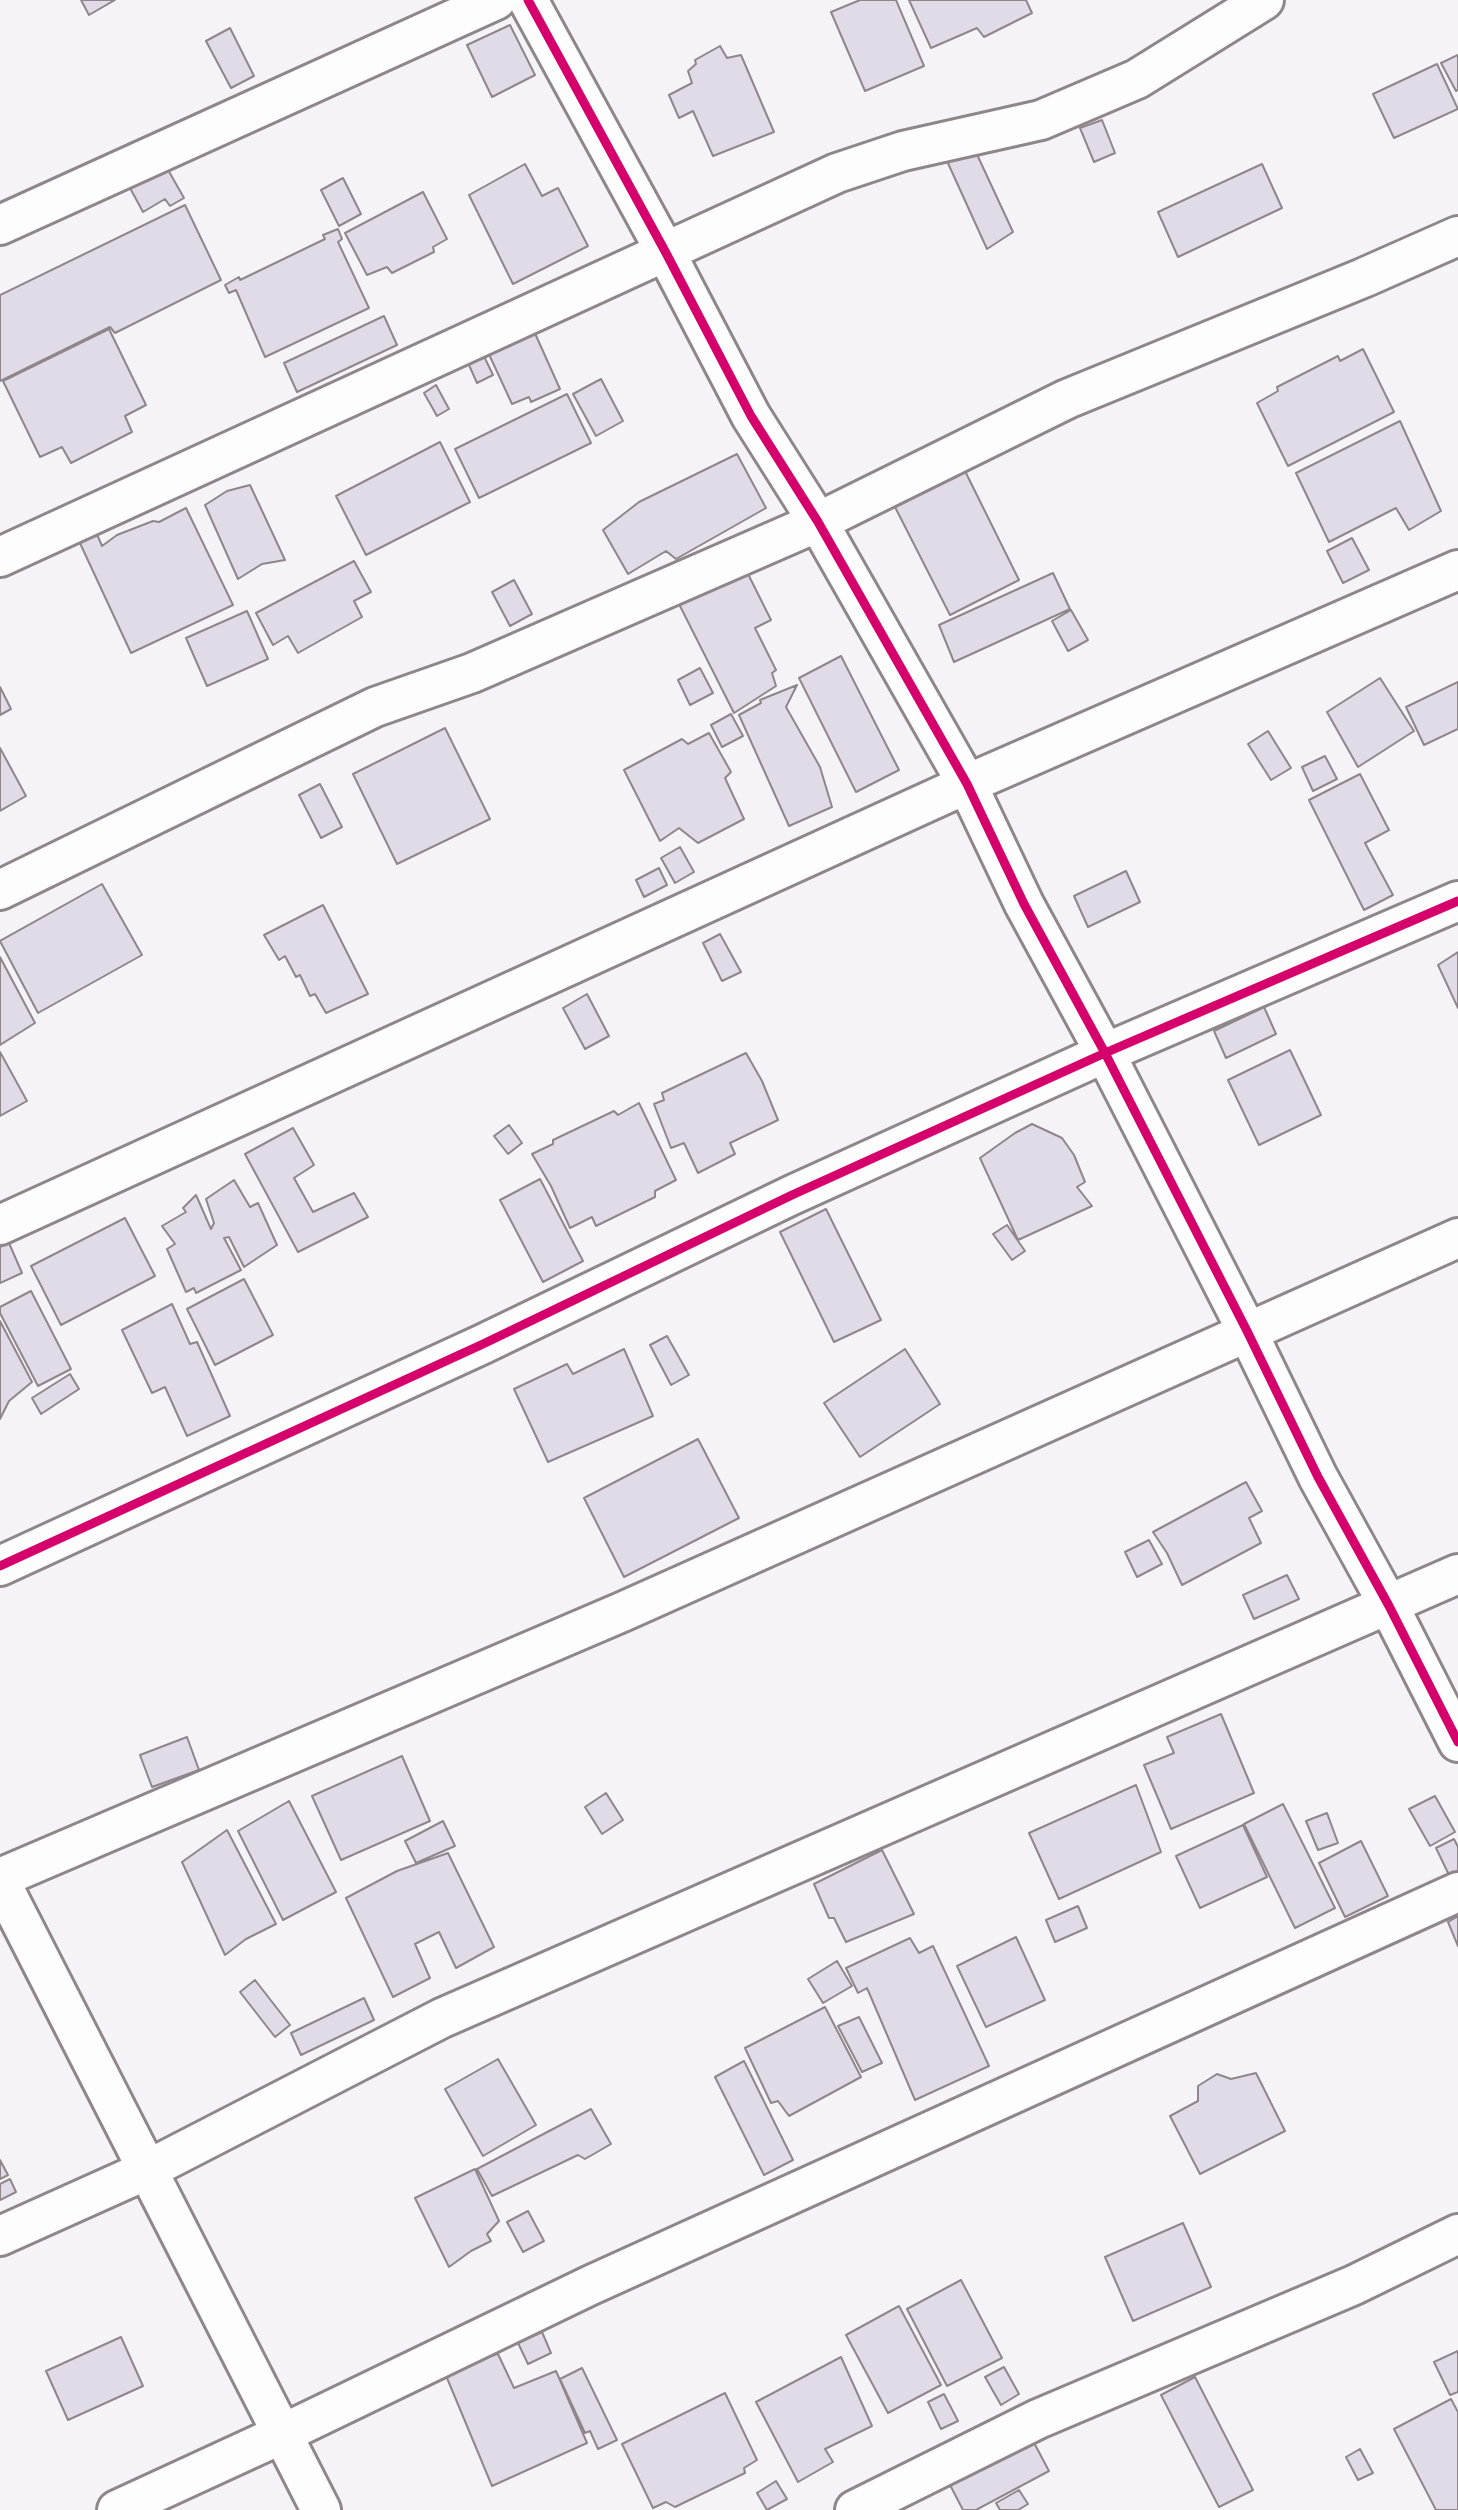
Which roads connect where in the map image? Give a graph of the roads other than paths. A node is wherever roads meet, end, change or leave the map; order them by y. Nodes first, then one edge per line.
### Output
1 (496, 0) edge
2 (528, 0) edge
3 (1264, 0) edge
4 (0, 225) edge
5 (1458, 236) edge
6 (666, 253) junction
7 (818, 522) junction
8 (0, 557) edge
9 (1458, 570) edge
10 (967, 784) junction
11 (0, 890) edge
12 (1458, 901) edge
13 (1105, 1054) junction
14 (0, 1225) edge
15 (1458, 1238) edge
16 (1247, 1331) junction
17 (0, 1566) edge
18 (1458, 1574) edge
19 (1389, 1606) junction
20 (1458, 1742) edge
21 (0, 1879) edge
22 (1458, 1892) edge
23 (147, 2170) junction
24 (1458, 2234) edge
25 (0, 2236) edge
26 (282, 2434) junction
27 (117, 2510) edge
28 (321, 2510) edge
29 (855, 2510) edge

1 - 4 street
2 - 6 street
3 - 6 street
5 - 7 street
6 - 7 street
6 - 8 street
7 - 10 street
7 - 11 street
9 - 10 street
10 - 13 street
10 - 14 street
12 - 13 street
13 - 16 street
13 - 17 street
15 - 16 street
16 - 19 street
16 - 21 street
18 - 19 street
19 - 20 street
19 - 23 street
21 - 23 street
22 - 26 street
23 - 25 street
23 - 26 street
24 - 29 street
26 - 27 street
26 - 28 street

